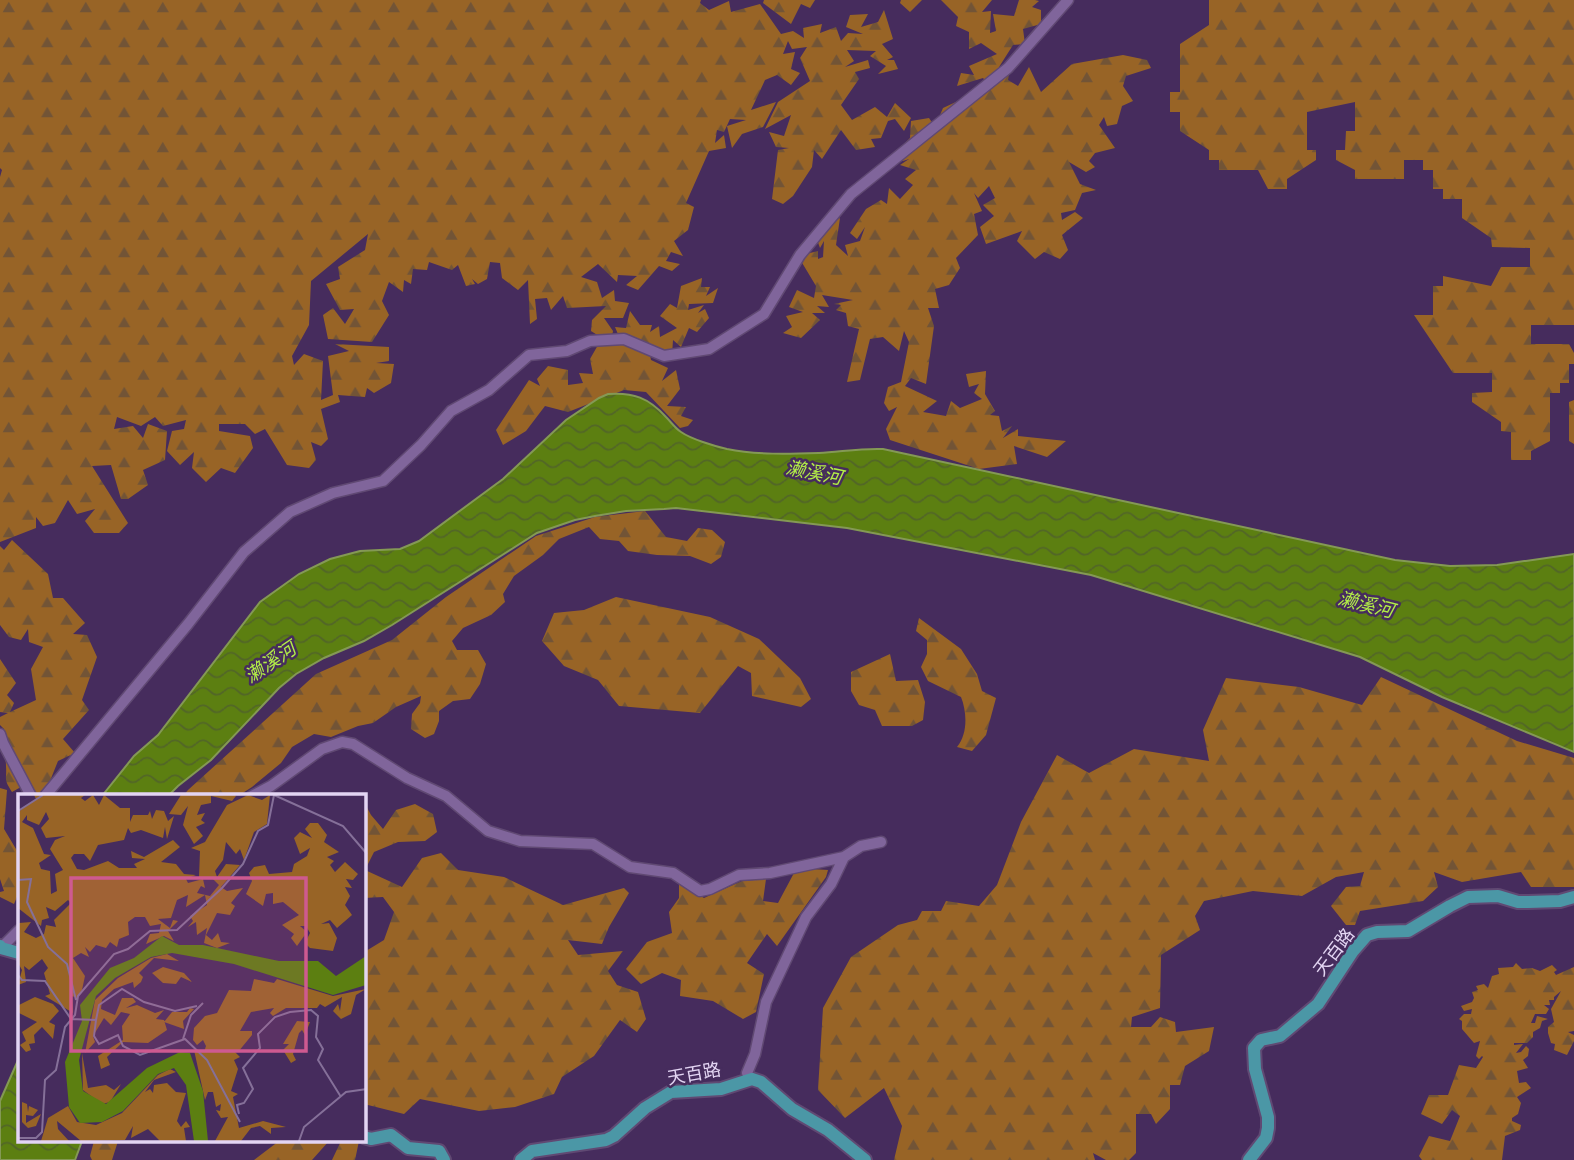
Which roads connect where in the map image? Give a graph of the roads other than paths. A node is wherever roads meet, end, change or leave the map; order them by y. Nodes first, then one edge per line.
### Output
1 (1068, 0) edge
2 (0, 734) edge
3 (30, 794) edge
4 (47, 794) edge
5 (256, 794) edge
6 (881, 842) dead end
7 (844, 857) junction
8 (1574, 897) edge
9 (18, 931) edge
10 (0, 948) edge
11 (18, 953) edge
12 (751, 1079) junction
13 (366, 1138) edge
14 (444, 1160) edge
15 (521, 1160) edge
16 (865, 1160) edge
17 (1249, 1160) edge

1 - 4 street
2 - 3 street
5 - 7 street
6 - 7 street
7 - 12 street
8 - 17 main road, 天百路
9 - 10 street
10 - 11 main road
12 - 15 main road, 天百路
12 - 16 main road
13 - 14 main road

